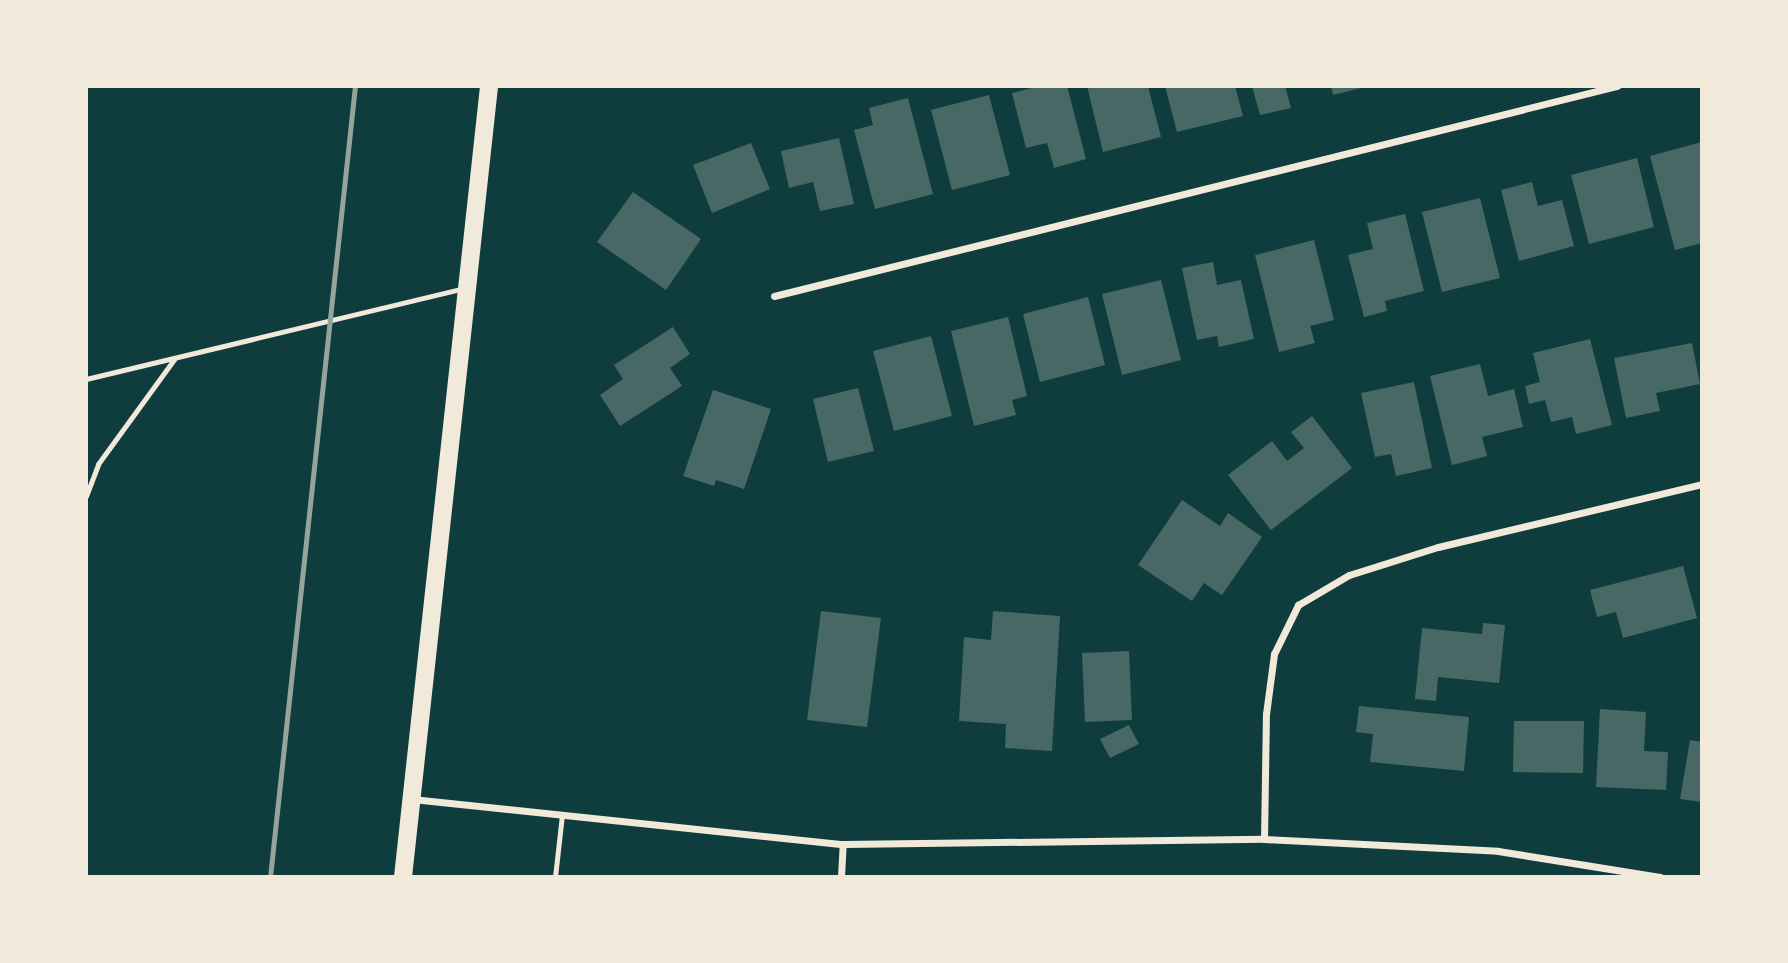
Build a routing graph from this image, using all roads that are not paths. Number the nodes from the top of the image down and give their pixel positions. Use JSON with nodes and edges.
{"nodes":[{"id":1,"x":489,"y":86,"type":"edge"},
{"id":2,"x":1617,"y":86,"type":"edge"},
{"id":3,"x":466,"y":287,"type":"junction"},
{"id":4,"x":774,"y":296,"type":"dead end"},
{"id":5,"x":176,"y":358,"type":"junction"},
{"id":6,"x":86,"y":379,"type":"edge"},
{"id":7,"x":1702,"y":484,"type":"edge"},
{"id":8,"x":87,"y":488,"type":"edge"},
{"id":9,"x":86,"y":496,"type":"edge"},
{"id":10,"x":411,"y":799,"type":"junction"},
{"id":11,"x":562,"y":815,"type":"junction"},
{"id":12,"x":1264,"y":839,"type":"junction"},
{"id":13,"x":844,"y":844,"type":"junction"},
{"id":14,"x":403,"y":877,"type":"edge"},
{"id":15,"x":555,"y":877,"type":"edge"},
{"id":16,"x":841,"y":877,"type":"edge"},
{"id":17,"x":1660,"y":877,"type":"edge"}],
"edges":[{"from":1,"to":3,"type":"main road"},
{"from":2,"to":4,"type":"street"},
{"from":3,"to":5,"type":"lane"},
{"from":3,"to":10,"type":"main road"},
{"from":5,"to":6,"type":"lane"},
{"from":5,"to":8,"type":"lane"},
{"from":7,"to":12,"type":"street"},
{"from":8,"to":9,"type":"lane"},
{"from":10,"to":11,"type":"street"},
{"from":10,"to":14,"type":"main road"},
{"from":11,"to":13,"type":"street"},
{"from":11,"to":15,"type":"lane"},
{"from":12,"to":13,"type":"street"},
{"from":12,"to":17,"type":"street"},
{"from":13,"to":16,"type":"street"}]}
